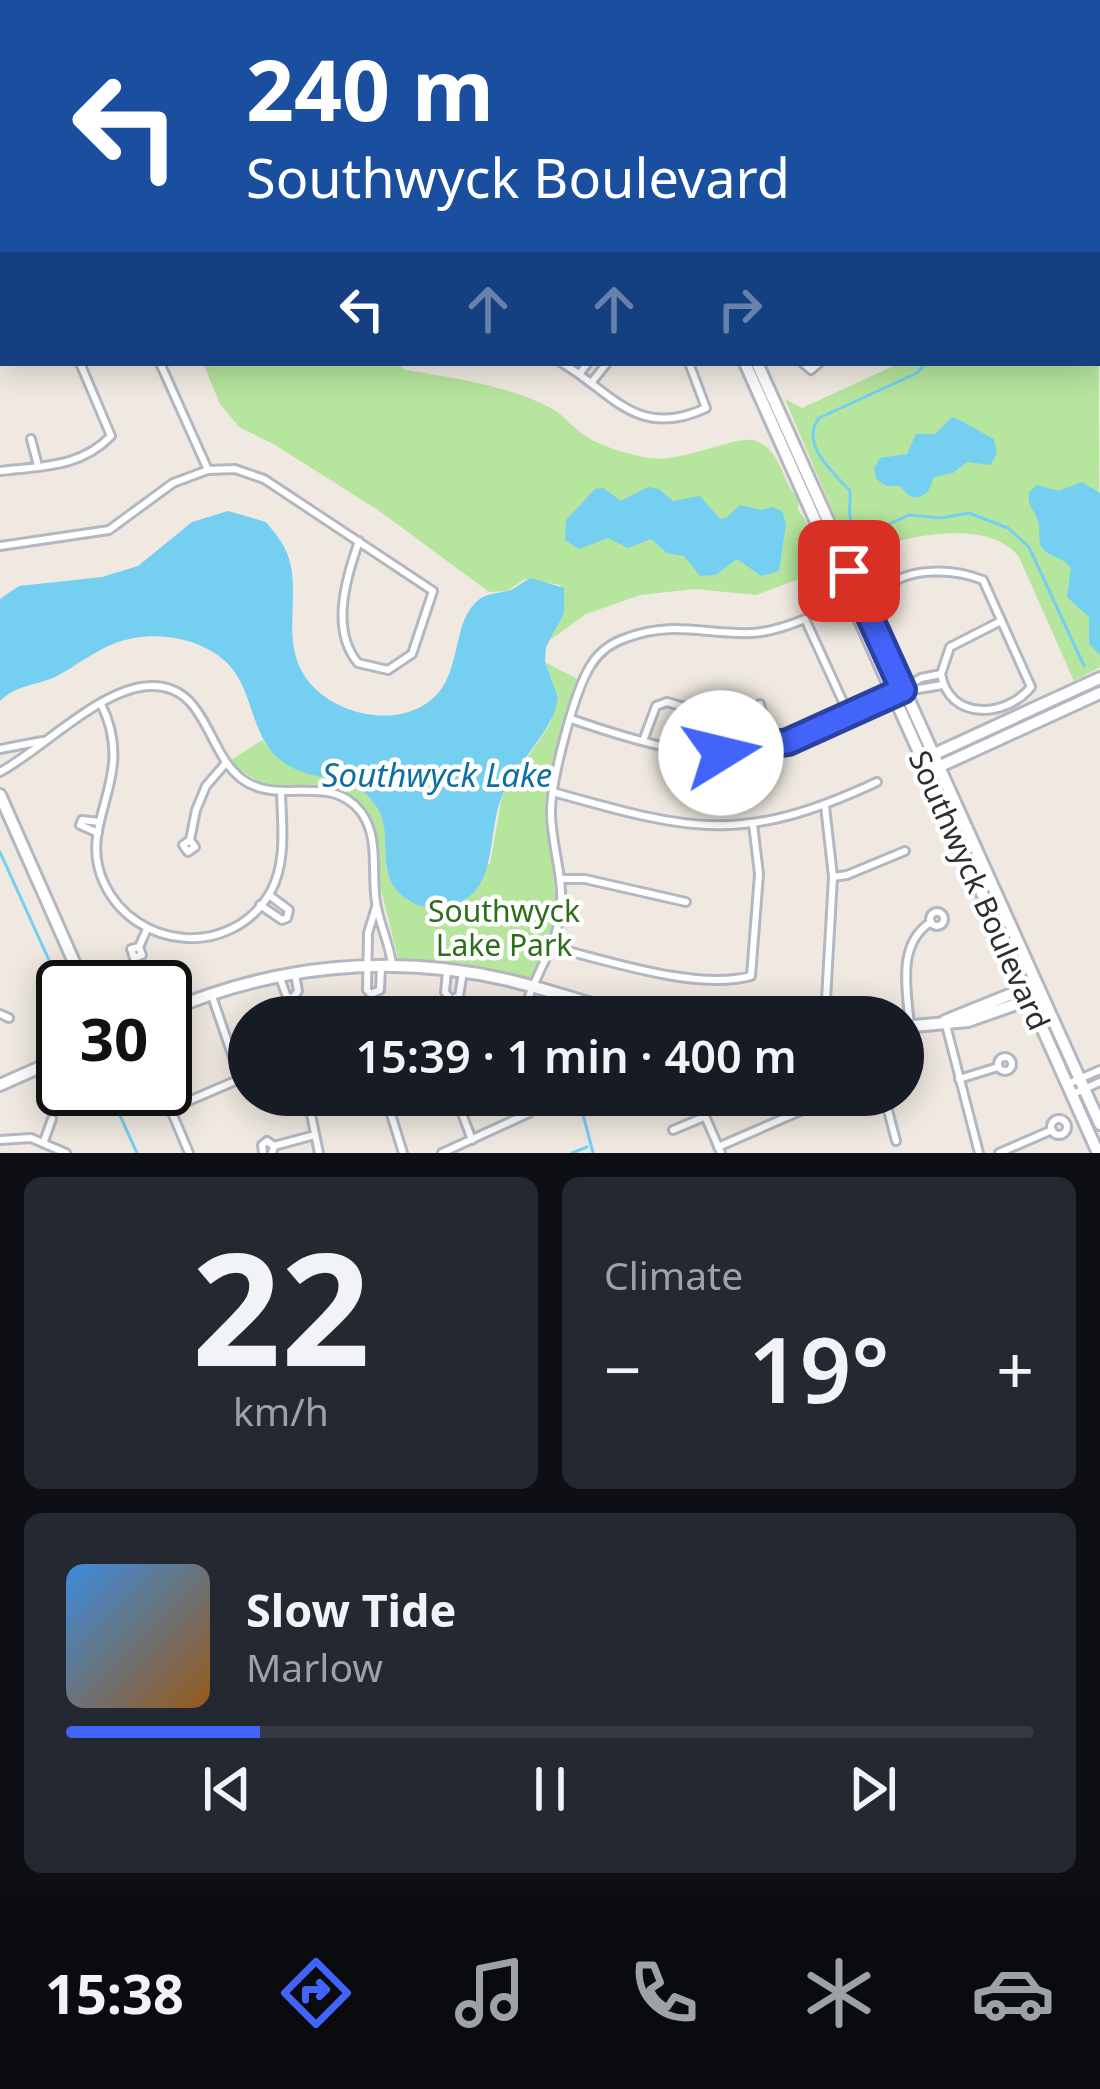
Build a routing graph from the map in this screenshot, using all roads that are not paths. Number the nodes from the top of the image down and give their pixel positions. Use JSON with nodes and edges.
{"nodes":[{"id":1,"x":81,"y":366,"type":"edge"},
{"id":2,"x":161,"y":366,"type":"edge"},
{"id":3,"x":567,"y":366,"type":"edge"},
{"id":4,"x":586,"y":366,"type":"edge"},
{"id":5,"x":605,"y":366,"type":"edge"},
{"id":6,"x":690,"y":366,"type":"edge"},
{"id":7,"x":746,"y":366,"type":"edge"},
{"id":8,"x":758,"y":366,"type":"edge"},
{"id":9,"x":580,"y":374,"type":"junction"},
{"id":10,"x":591,"y":383,"type":"junction"},
{"id":11,"x":31,"y":439,"type":"dead end"},
{"id":12,"x":38,"y":466,"type":"junction"},
{"id":13,"x":208,"y":470,"type":"junction"},
{"id":14,"x":0,"y":471,"type":"edge"},
{"id":15,"x":826,"y":533,"type":"junction"},
{"id":16,"x":359,"y":541,"type":"junction"},
{"id":17,"x":0,"y":546,"type":"edge"},
{"id":18,"x":886,"y":588,"type":"dead end"},
{"id":19,"x":1002,"y":620,"type":"junction"},
{"id":20,"x":941,"y":674,"type":"junction"},
{"id":21,"x":921,"y":678,"type":"junction"},
{"id":22,"x":1100,"y":678,"type":"edge"},
{"id":23,"x":943,"y":685,"type":"junction"},
{"id":24,"x":925,"y":689,"type":"junction"},
{"id":25,"x":897,"y":693,"type":"junction"},
{"id":26,"x":1100,"y":694,"type":"edge"},
{"id":27,"x":101,"y":704,"type":"junction"},
{"id":28,"x":760,"y":704,"type":"dead end"},
{"id":29,"x":684,"y":707,"type":"dead end"},
{"id":30,"x":1041,"y":713,"type":"junction"},
{"id":31,"x":849,"y":715,"type":"junction"},
{"id":32,"x":571,"y":719,"type":"junction"},
{"id":33,"x":46,"y":741,"type":"junction"},
{"id":34,"x":643,"y":741,"type":"junction"},
{"id":35,"x":771,"y":747,"type":"junction"},
{"id":36,"x":0,"y":749,"type":"edge"},
{"id":37,"x":225,"y":764,"type":"junction"},
{"id":38,"x":934,"y":764,"type":"junction"},
{"id":39,"x":0,"y":772,"type":"edge"},
{"id":40,"x":877,"y":782,"type":"dead end"},
{"id":41,"x":553,"y":792,"type":"junction"},
{"id":42,"x":280,"y":793,"type":"junction"},
{"id":43,"x":0,"y":795,"type":"edge"},
{"id":44,"x":826,"y":806,"type":"junction"},
{"id":45,"x":100,"y":822,"type":"junction"},
{"id":46,"x":753,"y":824,"type":"junction"},
{"id":47,"x":98,"y":832,"type":"junction"},
{"id":48,"x":973,"y":838,"type":"junction"},
{"id":49,"x":190,"y":840,"type":"dead end"},
{"id":50,"x":960,"y":844,"type":"junction"},
{"id":51,"x":905,"y":851,"type":"dead end"},
{"id":52,"x":833,"y":877,"type":"junction"},
{"id":53,"x":560,"y":879,"type":"junction"},
{"id":54,"x":269,"y":895,"type":"junction"},
{"id":55,"x":686,"y":902,"type":"dead end"},
{"id":56,"x":260,"y":905,"type":"junction"},
{"id":57,"x":376,"y":907,"type":"junction"},
{"id":58,"x":996,"y":907,"type":"junction"},
{"id":59,"x":931,"y":922,"type":"dead end"},
{"id":60,"x":147,"y":929,"type":"junction"},
{"id":61,"x":140,"y":947,"type":"dead end"},
{"id":62,"x":552,"y":947,"type":"junction"},
{"id":63,"x":73,"y":960,"type":"edge"},
{"id":64,"x":380,"y":967,"type":"junction"},
{"id":65,"x":448,"y":970,"type":"junction"},
{"id":66,"x":295,"y":972,"type":"junction"},
{"id":67,"x":463,"y":972,"type":"junction"},
{"id":68,"x":280,"y":974,"type":"junction"},
{"id":69,"x":533,"y":987,"type":"junction"},
{"id":70,"x":1034,"y":991,"type":"junction"},
{"id":71,"x":210,"y":993,"type":"junction"},
{"id":72,"x":530,"y":996,"type":"edge"},
{"id":73,"x":562,"y":996,"type":"edge"},
{"id":74,"x":826,"y":996,"type":"edge"},
{"id":75,"x":907,"y":996,"type":"edge"},
{"id":76,"x":192,"y":1001,"type":"edge"},
{"id":77,"x":0,"y":1014,"type":"edge"},
{"id":78,"x":9,"y":1018,"type":"dead end"},
{"id":79,"x":945,"y":1021,"type":"junction"},
{"id":80,"x":924,"y":1024,"type":"edge"},
{"id":81,"x":228,"y":1037,"type":"edge"},
{"id":82,"x":998,"y":1067,"type":"dead end"},
{"id":83,"x":36,"y":1069,"type":"edge"},
{"id":84,"x":1100,"y":1070,"type":"edge"},
{"id":85,"x":959,"y":1079,"type":"junction"},
{"id":86,"x":1100,"y":1082,"type":"edge"},
{"id":87,"x":0,"y":1084,"type":"edge"},
{"id":88,"x":228,"y":1084,"type":"edge"},
{"id":89,"x":1077,"y":1086,"type":"junction"},
{"id":90,"x":192,"y":1099,"type":"edge"},
{"id":91,"x":173,"y":1116,"type":"edge"},
{"id":92,"x":310,"y":1116,"type":"edge"},
{"id":93,"x":392,"y":1116,"type":"edge"},
{"id":94,"x":463,"y":1116,"type":"edge"},
{"id":95,"x":523,"y":1116,"type":"edge"},
{"id":96,"x":791,"y":1116,"type":"edge"},
{"id":97,"x":889,"y":1116,"type":"edge"},
{"id":98,"x":704,"y":1117,"type":"joint"},
{"id":99,"x":52,"y":1119,"type":"dead end"},
{"id":100,"x":1100,"y":1124,"type":"edge"},
{"id":101,"x":673,"y":1130,"type":"dead end"},
{"id":102,"x":1052,"y":1130,"type":"dead end"},
{"id":103,"x":313,"y":1136,"type":"junction"},
{"id":104,"x":472,"y":1140,"type":"junction"},
{"id":105,"x":0,"y":1141,"type":"edge"},
{"id":106,"x":44,"y":1141,"type":"junction"},
{"id":107,"x":896,"y":1141,"type":"dead end"},
{"id":108,"x":1098,"y":1147,"type":"edge"},
{"id":109,"x":719,"y":1150,"type":"edge"},
{"id":110,"x":270,"y":1151,"type":"edge"},
{"id":111,"x":66,"y":1153,"type":"edge"},
{"id":112,"x":189,"y":1153,"type":"edge"},
{"id":113,"x":319,"y":1153,"type":"edge"},
{"id":114,"x":403,"y":1153,"type":"edge"},
{"id":115,"x":442,"y":1153,"type":"edge"},
{"id":116,"x":979,"y":1153,"type":"edge"},
{"id":117,"x":999,"y":1153,"type":"edge"}],
"edges":[{"from":1,"to":12,"type":"street"},
{"from":2,"to":13,"type":"street"},
{"from":3,"to":9,"type":"street"},
{"from":4,"to":9,"type":"street"},
{"from":5,"to":10,"type":"street"},
{"from":6,"to":10,"type":"street"},
{"from":7,"to":15,"type":"street","name":"Southwyck Boulevard"},
{"from":8,"to":15,"type":"street","name":"Southwyck Boulevard"},
{"from":9,"to":10,"type":"street"},
{"from":11,"to":12,"type":"street"},
{"from":12,"to":14,"type":"street"},
{"from":13,"to":16,"type":"street"},
{"from":13,"to":17,"type":"street"},
{"from":15,"to":25,"type":"street","name":"Southwyck Boulevard"},
{"from":16,"to":16,"type":"street"},
{"from":18,"to":19,"type":"street"},
{"from":19,"to":20,"type":"street"},
{"from":19,"to":23,"type":"street"},
{"from":20,"to":21,"type":"street"},
{"from":20,"to":23,"type":"street"},
{"from":21,"to":24,"type":"street"},
{"from":21,"to":25,"type":"street"},
{"from":22,"to":30,"type":"street"},
{"from":23,"to":24,"type":"street"},
{"from":24,"to":25,"type":"street"},
{"from":25,"to":31,"type":"street"},
{"from":25,"to":38,"type":"street","name":"Southwyck Boulevard"},
{"from":25,"to":38,"type":"street","name":"Southwyck Boulevard"},
{"from":26,"to":30,"type":"street"},
{"from":27,"to":33,"type":"street"},
{"from":27,"to":37,"type":"street"},
{"from":27,"to":45,"type":"street"},
{"from":28,"to":35,"type":"street"},
{"from":29,"to":34,"type":"street"},
{"from":30,"to":38,"type":"street"},
{"from":31,"to":32,"type":"street"},
{"from":31,"to":35,"type":"street"},
{"from":32,"to":34,"type":"street"},
{"from":32,"to":41,"type":"street"},
{"from":33,"to":36,"type":"street"},
{"from":33,"to":39,"type":"street"},
{"from":34,"to":35,"type":"street"},
{"from":37,"to":42,"type":"street"},
{"from":37,"to":49,"type":"street"},
{"from":38,"to":48,"type":"street","name":"Southwyck Boulevard"},
{"from":38,"to":50,"type":"street","name":"Southwyck Boulevard"},
{"from":40,"to":44,"type":"street"},
{"from":41,"to":46,"type":"street"},
{"from":41,"to":53,"type":"street"},
{"from":42,"to":54,"type":"street"},
{"from":42,"to":57,"type":"street"},
{"from":43,"to":63,"type":"street"},
{"from":44,"to":46,"type":"street"},
{"from":44,"to":52,"type":"street"},
{"from":45,"to":47,"type":"street"},
{"from":45,"to":47,"type":"street"},
{"from":46,"to":62,"type":"street"},
{"from":47,"to":60,"type":"street"},
{"from":48,"to":50,"type":"street"},
{"from":48,"to":58,"type":"street","name":"Southwyck Boulevard"},
{"from":50,"to":58,"type":"street","name":"Southwyck Boulevard"},
{"from":51,"to":52,"type":"street"},
{"from":52,"to":74,"type":"street"},
{"from":53,"to":55,"type":"street"},
{"from":53,"to":62,"type":"street"},
{"from":54,"to":56,"type":"street"},
{"from":54,"to":56,"type":"street"},
{"from":56,"to":60,"type":"street"},
{"from":57,"to":64,"type":"street"},
{"from":57,"to":64,"type":"street"},
{"from":58,"to":70,"type":"street","name":"Southwyck Boulevard"},
{"from":59,"to":75,"type":"street"},
{"from":60,"to":61,"type":"street"},
{"from":62,"to":69,"type":"street"},
{"from":64,"to":65,"type":"street"},
{"from":64,"to":66,"type":"street"},
{"from":65,"to":67,"type":"street"},
{"from":65,"to":67,"type":"street"},
{"from":66,"to":68,"type":"street"},
{"from":66,"to":68,"type":"street"},
{"from":67,"to":69,"type":"street"},
{"from":68,"to":71,"type":"street"},
{"from":69,"to":72,"type":"street"},
{"from":69,"to":73,"type":"street"},
{"from":70,"to":79,"type":"street"},
{"from":70,"to":89,"type":"street","name":"Southwyck Boulevard"},
{"from":71,"to":76,"type":"street"},
{"from":71,"to":81,"type":"street"},
{"from":77,"to":78,"type":"street"},
{"from":79,"to":80,"type":"street"},
{"from":79,"to":85,"type":"street"},
{"from":82,"to":85,"type":"street"},
{"from":83,"to":87,"type":"street"},
{"from":84,"to":89,"type":"street"},
{"from":85,"to":116,"type":"street"},
{"from":86,"to":89,"type":"street"},
{"from":88,"to":90,"type":"street"},
{"from":89,"to":100,"type":"street","name":"Southwyck Boulevard"},
{"from":89,"to":108,"type":"street","name":"Southwyck Boulevard"},
{"from":91,"to":112,"type":"street"},
{"from":92,"to":103,"type":"street"},
{"from":93,"to":114,"type":"street"},
{"from":94,"to":104,"type":"street"},
{"from":95,"to":104,"type":"street"},
{"from":96,"to":109,"type":"street"},
{"from":97,"to":107,"type":"street"},
{"from":98,"to":101,"type":"street"},
{"from":98,"to":109,"type":"street"},
{"from":99,"to":106,"type":"street"},
{"from":102,"to":117,"type":"street"},
{"from":103,"to":110,"type":"street"},
{"from":103,"to":113,"type":"street"},
{"from":104,"to":115,"type":"street"},
{"from":105,"to":106,"type":"street"},
{"from":106,"to":111,"type":"street"}]}
